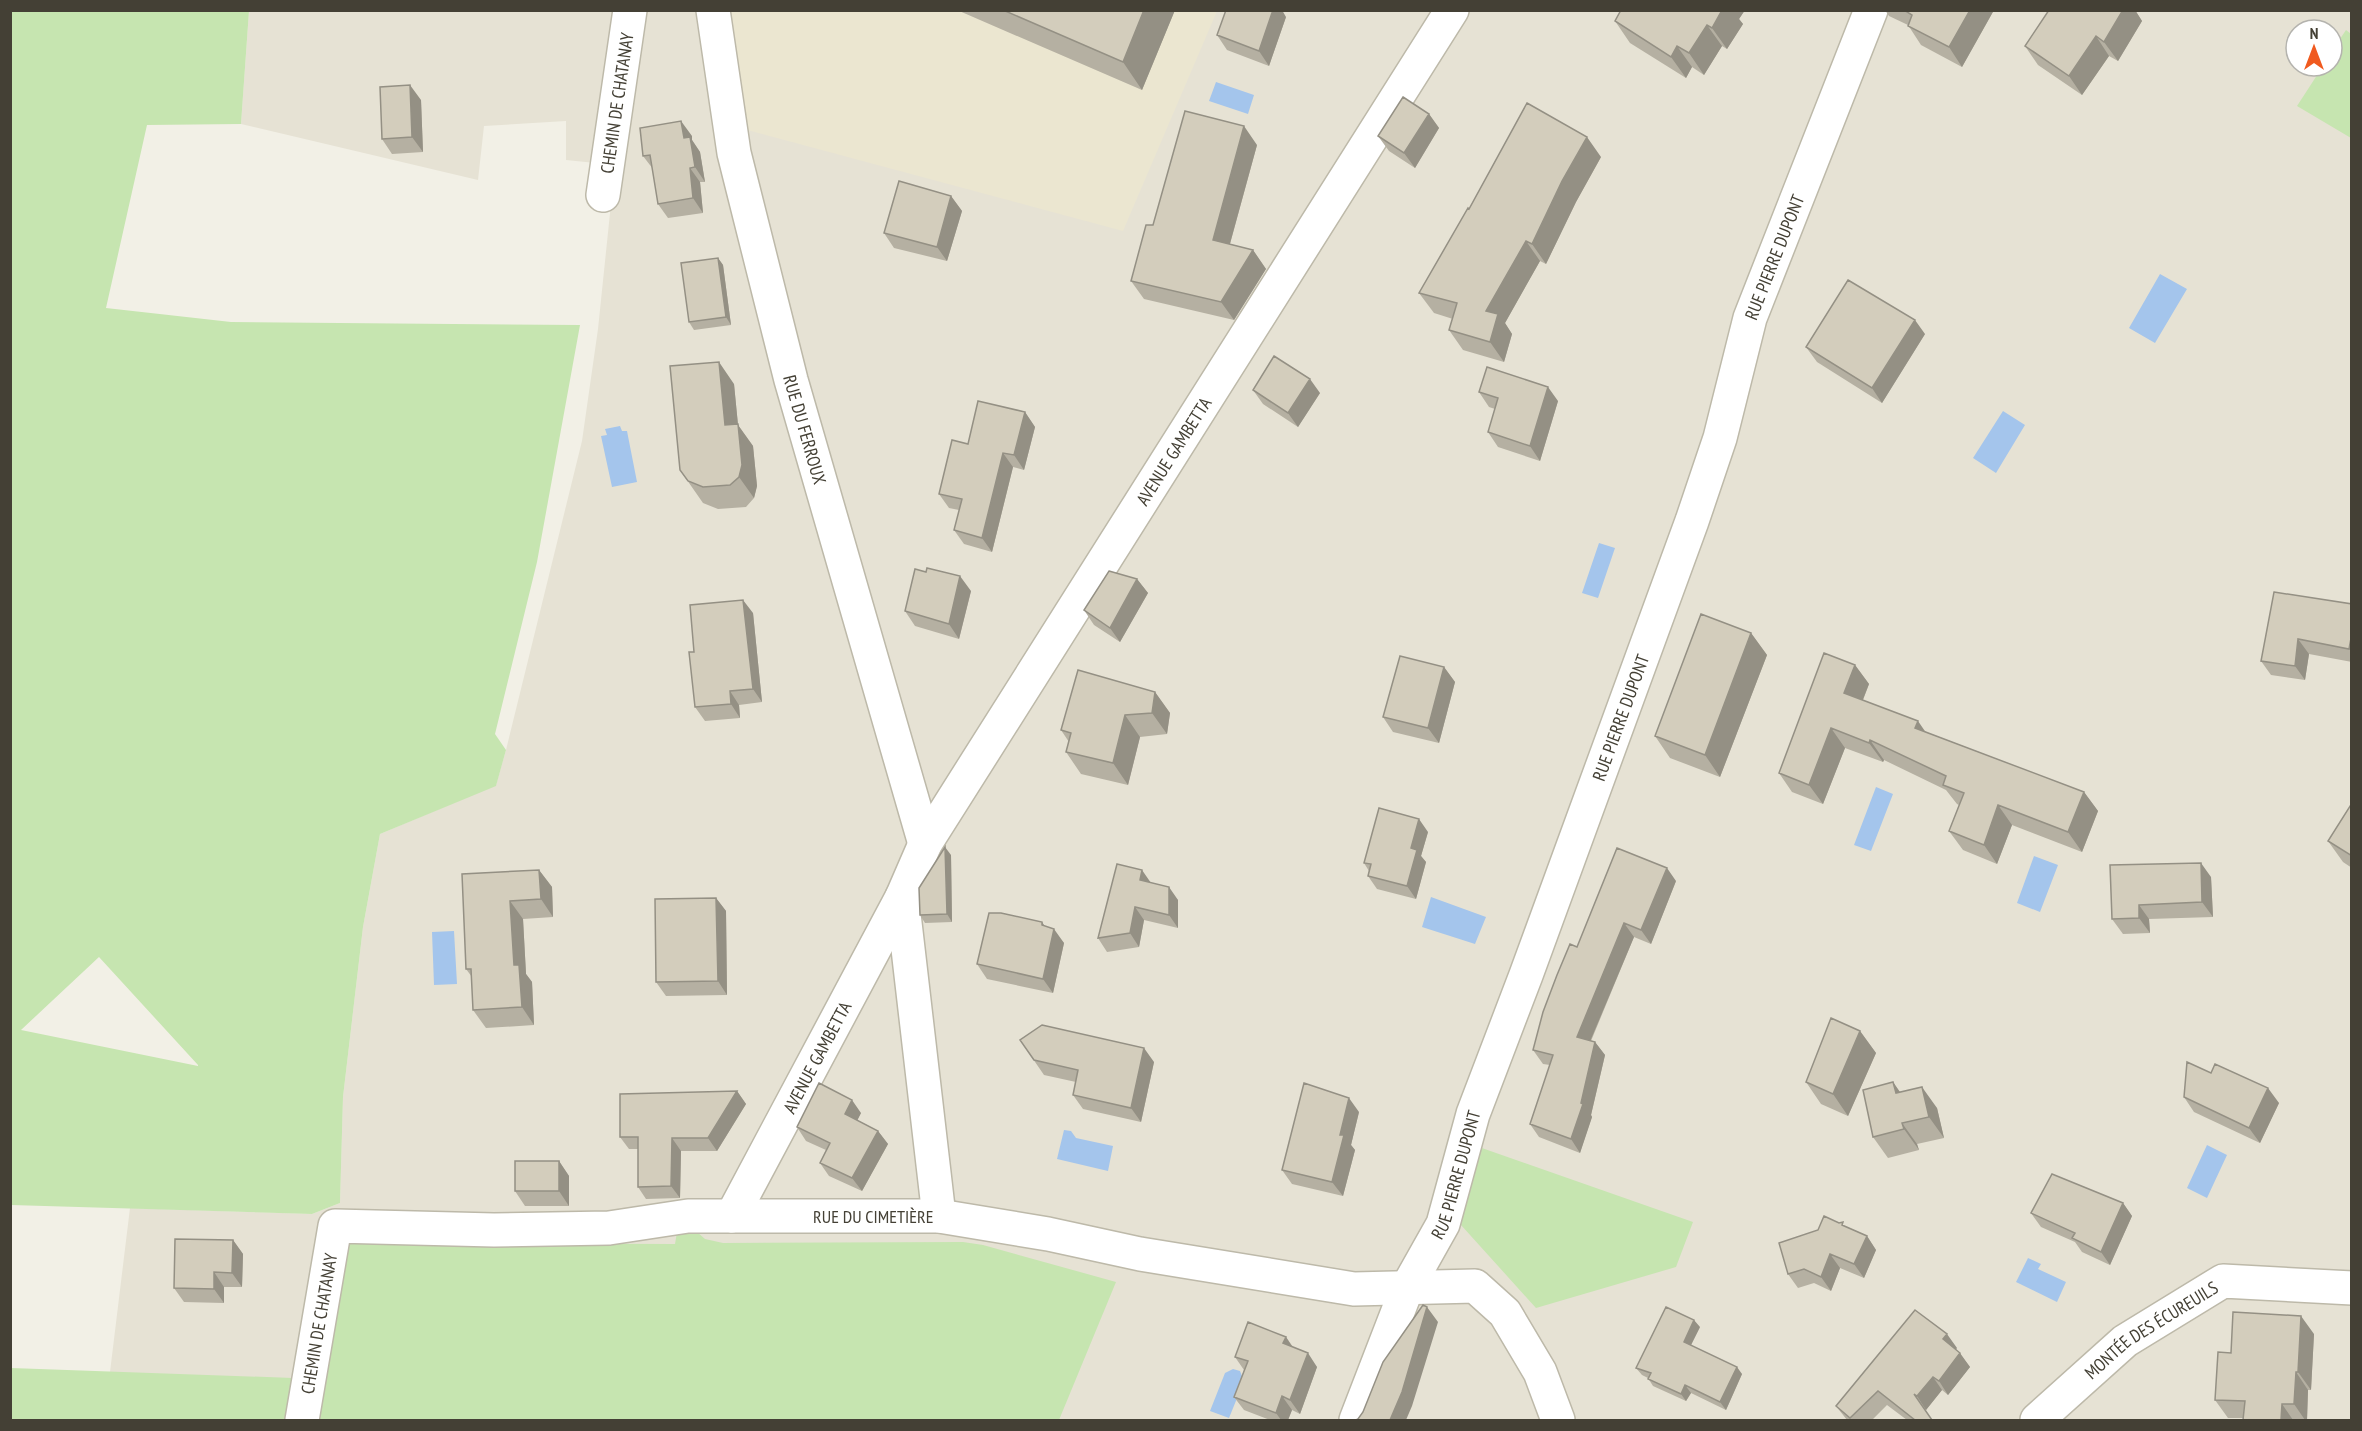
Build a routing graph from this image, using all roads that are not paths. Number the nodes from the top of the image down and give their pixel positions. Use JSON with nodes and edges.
{"nodes":[{"id":1,"x":630,"y":10,"type":"edge"},
{"id":2,"x":713,"y":10,"type":"edge"},
{"id":3,"x":1452,"y":10,"type":"edge"},
{"id":4,"x":1870,"y":10,"type":"edge"},
{"id":5,"x":603,"y":195,"type":"dead end"},
{"id":6,"x":925,"y":844,"type":"junction"},
{"id":7,"x":902,"y":897,"type":"junction"},
{"id":8,"x":732,"y":1216,"type":"junction"},
{"id":9,"x":939,"y":1216,"type":"junction"},
{"id":10,"x":335,"y":1226,"type":"joint"},
{"id":11,"x":1407,"y":1288,"type":"junction"},
{"id":12,"x":2352,"y":1288,"type":"edge"},
{"id":13,"x":302,"y":1420,"type":"edge"},
{"id":14,"x":1356,"y":1420,"type":"edge"},
{"id":15,"x":1558,"y":1420,"type":"edge"},
{"id":16,"x":2037,"y":1420,"type":"edge"}],
"edges":[{"from":1,"to":5,"type":"street","name":"CHEMIN DE CHATANAY"},
{"from":2,"to":6,"type":"street","name":"RUE DU FERROUX"},
{"from":3,"to":6,"type":"street","name":"AVENUE GAMBETTA"},
{"from":4,"to":11,"type":"street","name":"RUE PIERRE DUPONT"},
{"from":6,"to":7,"type":"street","name":"AVENUE GAMBETTA"},
{"from":7,"to":8,"type":"street","name":"AVENUE GAMBETTA"},
{"from":7,"to":9,"type":"street"},
{"from":8,"to":9,"type":"street","name":"RUE DU CIMETIÈRE"},
{"from":8,"to":10,"type":"street","name":"RUE DU CIMETIÈRE"},
{"from":9,"to":11,"type":"street","name":"RUE DU CIMETIÈRE"},
{"from":10,"to":13,"type":"street","name":"CHEMIN DE CHATANAY"},
{"from":11,"to":14,"type":"street","name":"RUE PIERRE DUPONT"},
{"from":11,"to":15,"type":"street"},
{"from":12,"to":16,"type":"street","name":"MONTÉE DES ÉCUREUILS"}]}
